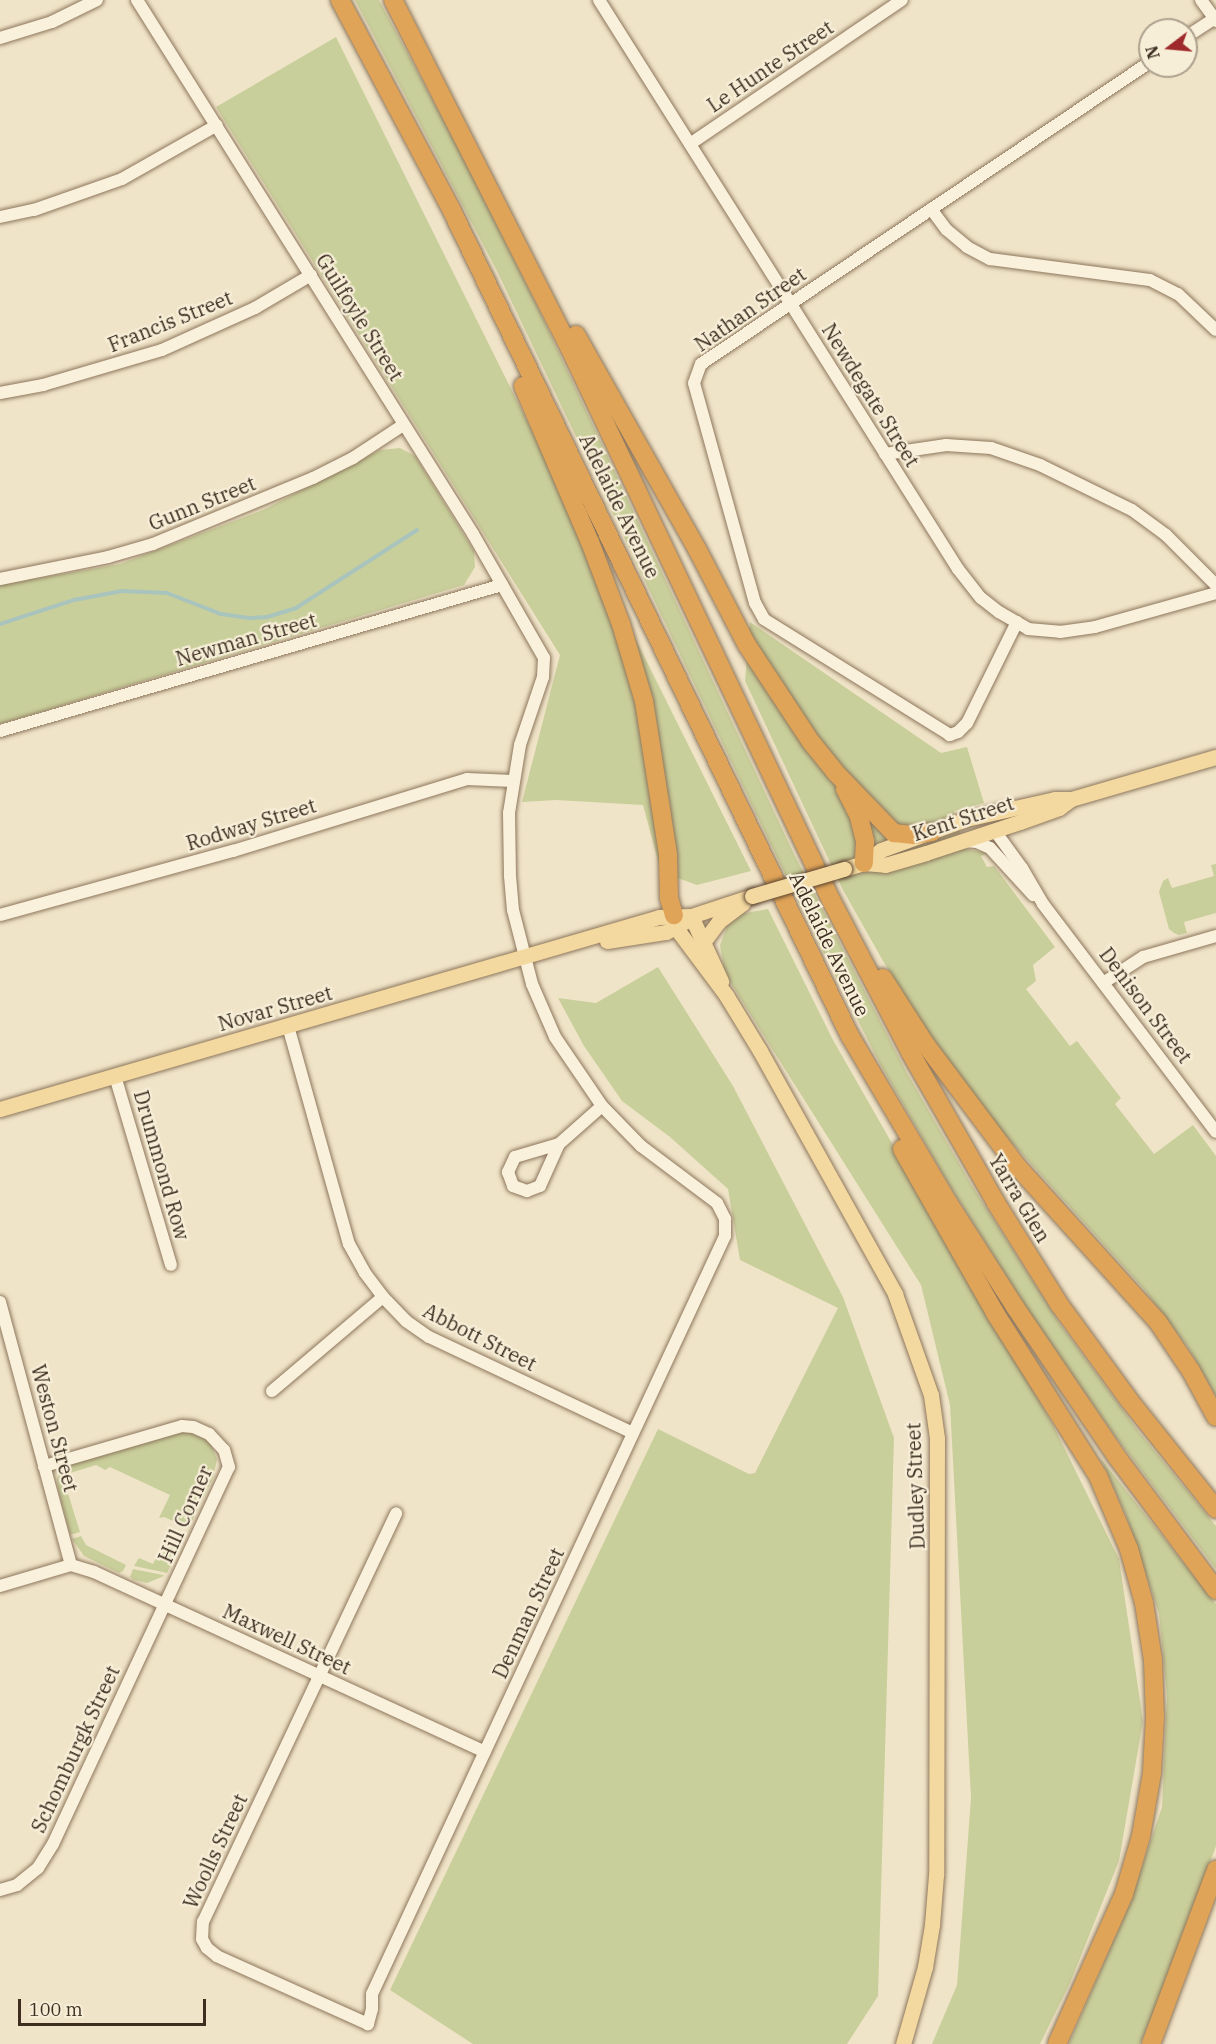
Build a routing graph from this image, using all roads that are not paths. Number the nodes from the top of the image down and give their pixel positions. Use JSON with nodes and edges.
{"nodes":[{"id":1,"x":97,"y":0,"type":"edge"},
{"id":2,"x":137,"y":0,"type":"edge"},
{"id":3,"x":340,"y":0,"type":"edge"},
{"id":4,"x":393,"y":0,"type":"edge"},
{"id":5,"x":599,"y":0,"type":"edge"},
{"id":6,"x":902,"y":0,"type":"edge"},
{"id":7,"x":1201,"y":0,"type":"edge"},
{"id":8,"x":1215,"y":20,"type":"edge"},
{"id":9,"x":1198,"y":30,"type":"edge"},
{"id":10,"x":0,"y":38,"type":"edge"},
{"id":11,"x":1138,"y":70,"type":"edge"},
{"id":12,"x":217,"y":125,"type":"junction"},
{"id":13,"x":690,"y":144,"type":"junction"},
{"id":14,"x":931,"y":209,"type":"junction"},
{"id":15,"x":0,"y":217,"type":"edge"},
{"id":16,"x":514,"y":234,"type":"junction"},
{"id":17,"x":311,"y":275,"type":"junction"},
{"id":18,"x":490,"y":288,"type":"junction"},
{"id":19,"x":791,"y":304,"type":"junction"},
{"id":20,"x":1216,"y":330,"type":"edge"},
{"id":21,"x":0,"y":393,"type":"edge"},
{"id":22,"x":403,"y":425,"type":"junction"},
{"id":23,"x":885,"y":454,"type":"junction"},
{"id":24,"x":0,"y":579,"type":"edge"},
{"id":25,"x":502,"y":585,"type":"junction"},
{"id":26,"x":1216,"y":585,"type":"edge"},
{"id":27,"x":1216,"y":593,"type":"edge"},
{"id":28,"x":1017,"y":622,"type":"junction"},
{"id":29,"x":0,"y":731,"type":"edge"},
{"id":30,"x":1216,"y":757,"type":"edge"},
{"id":31,"x":835,"y":772,"type":"junction"},
{"id":32,"x":513,"y":781,"type":"junction"},
{"id":33,"x":1071,"y":799,"type":"junction"},
{"id":34,"x":953,"y":824,"type":"junction"},
{"id":35,"x":995,"y":831,"type":"junction"},
{"id":36,"x":932,"y":832,"type":"junction"},
{"id":37,"x":964,"y":841,"type":"junction"},
{"id":38,"x":864,"y":863,"type":"junction"},
{"id":39,"x":824,"y":885,"type":"junction"},
{"id":40,"x":752,"y":896,"type":"junction"},
{"id":41,"x":1043,"y":904,"type":"junction"},
{"id":42,"x":0,"y":915,"type":"edge"},
{"id":43,"x":680,"y":920,"type":"junction"},
{"id":44,"x":1216,"y":936,"type":"edge"},
{"id":45,"x":704,"y":941,"type":"junction"},
{"id":46,"x":524,"y":957,"type":"junction"},
{"id":47,"x":1102,"y":983,"type":"junction"},
{"id":48,"x":726,"y":995,"type":"junction"},
{"id":49,"x":288,"y":1026,"type":"junction"},
{"id":50,"x":850,"y":1036,"type":"junction"},
{"id":51,"x":115,"y":1076,"type":"junction"},
{"id":52,"x":602,"y":1106,"type":"junction"},
{"id":53,"x":0,"y":1109,"type":"edge"},
{"id":54,"x":1216,"y":1131,"type":"edge"},
{"id":55,"x":559,"y":1144,"type":"junction"},
{"id":56,"x":171,"y":1265,"type":"dead end"},
{"id":57,"x":383,"y":1297,"type":"junction"},
{"id":58,"x":0,"y":1302,"type":"edge"},
{"id":59,"x":6,"y":1346,"type":"edge"},
{"id":60,"x":273,"y":1391,"type":"dead end"},
{"id":61,"x":1216,"y":1417,"type":"edge"},
{"id":62,"x":633,"y":1433,"type":"junction"},
{"id":63,"x":44,"y":1466,"type":"junction"},
{"id":64,"x":1216,"y":1509,"type":"edge"},
{"id":65,"x":396,"y":1513,"type":"dead end"},
{"id":66,"x":71,"y":1565,"type":"junction"},
{"id":67,"x":0,"y":1586,"type":"edge"},
{"id":68,"x":1216,"y":1590,"type":"edge"},
{"id":69,"x":164,"y":1605,"type":"junction"},
{"id":70,"x":318,"y":1675,"type":"junction"},
{"id":71,"x":484,"y":1752,"type":"junction"},
{"id":72,"x":1216,"y":1870,"type":"edge"},
{"id":73,"x":0,"y":1890,"type":"edge"},
{"id":74,"x":907,"y":2023,"type":"junction"},
{"id":75,"x":368,"y":2024,"type":"joint"},
{"id":76,"x":893,"y":2044,"type":"edge"},
{"id":77,"x":903,"y":2044,"type":"edge"},
{"id":78,"x":1057,"y":2044,"type":"edge"},
{"id":79,"x":1151,"y":2044,"type":"edge"}],
"edges":[{"from":1,"to":10,"type":"street"},
{"from":2,"to":12,"type":"street","name":"Guilfoyle Street"},
{"from":3,"to":18,"type":"highway","name":"Adelaide Avenue"},
{"from":4,"to":16,"type":"highway","name":"Adelaide Avenue"},
{"from":5,"to":13,"type":"street","name":"Newdegate Street"},
{"from":6,"to":13,"type":"street","name":"Le Hunte Street"},
{"from":7,"to":8,"type":"street"},
{"from":8,"to":9,"type":"street"},
{"from":11,"to":14,"type":"street","name":"Nathan Street"},
{"from":12,"to":15,"type":"street"},
{"from":12,"to":17,"type":"street","name":"Guilfoyle Street"},
{"from":13,"to":19,"type":"street","name":"Newdegate Street"},
{"from":14,"to":19,"type":"street","name":"Nathan Street"},
{"from":14,"to":20,"type":"street"},
{"from":16,"to":31,"type":"highway"},
{"from":16,"to":39,"type":"highway","name":"Adelaide Avenue"},
{"from":17,"to":21,"type":"street","name":"Francis Street"},
{"from":17,"to":22,"type":"street","name":"Guilfoyle Street"},
{"from":18,"to":43,"type":"highway"},
{"from":18,"to":50,"type":"highway","name":"Adelaide Avenue"},
{"from":19,"to":23,"type":"street","name":"Newdegate Street"},
{"from":19,"to":28,"type":"street","name":"Nathan Street"},
{"from":22,"to":24,"type":"street","name":"Gunn Street"},
{"from":22,"to":25,"type":"street","name":"Guilfoyle Street"},
{"from":23,"to":26,"type":"street"},
{"from":23,"to":28,"type":"street","name":"Newdegate Street"},
{"from":25,"to":29,"type":"street","name":"Newman Street"},
{"from":25,"to":32,"type":"street","name":"Guilfoyle Street"},
{"from":27,"to":28,"type":"street","name":"Newdegate Street"},
{"from":30,"to":33,"type":"main road","name":"Kent Street"},
{"from":31,"to":36,"type":"highway"},
{"from":31,"to":38,"type":"highway"},
{"from":32,"to":42,"type":"street","name":"Rodway Street"},
{"from":32,"to":46,"type":"street"},
{"from":33,"to":34,"type":"main road","name":"Kent Street"},
{"from":33,"to":35,"type":"main road","name":"Kent Street"},
{"from":34,"to":35,"type":"main road"},
{"from":34,"to":36,"type":"main road","name":"Kent Street"},
{"from":35,"to":37,"type":"main road","name":"Kent Street"},
{"from":35,"to":41,"type":"street","name":"Denison Street"},
{"from":36,"to":38,"type":"main road","name":"Kent Street"},
{"from":37,"to":38,"type":"main road","name":"Kent Street"},
{"from":37,"to":41,"type":"street","name":"Denison Street"},
{"from":38,"to":40,"type":"main road","name":"Kent Street","bridge":true},
{"from":39,"to":61,"type":"highway"},
{"from":39,"to":64,"type":"highway","name":"Yarra Glen"},
{"from":40,"to":43,"type":"main road","name":"Kent Street"},
{"from":40,"to":45,"type":"main road"},
{"from":41,"to":47,"type":"street","name":"Denison Street"},
{"from":43,"to":45,"type":"main road","name":"Dudley Street"},
{"from":43,"to":46,"type":"main road","name":"Novar Street"},
{"from":43,"to":48,"type":"main road","name":"Dudley Street"},
{"from":44,"to":47,"type":"street"},
{"from":45,"to":48,"type":"main road","name":"Dudley Street"},
{"from":46,"to":49,"type":"main road","name":"Novar Street"},
{"from":46,"to":52,"type":"street"},
{"from":47,"to":54,"type":"street","name":"Denison Street"},
{"from":48,"to":74,"type":"main road","name":"Dudley Street"},
{"from":49,"to":51,"type":"main road","name":"Novar Street"},
{"from":49,"to":57,"type":"street","name":"Abbott Street"},
{"from":50,"to":68,"type":"highway"},
{"from":50,"to":78,"type":"highway"},
{"from":51,"to":53,"type":"main road","name":"Novar Street"},
{"from":51,"to":56,"type":"street","name":"Drummond Row"},
{"from":52,"to":55,"type":"street"},
{"from":52,"to":62,"type":"street","name":"Denman Street"},
{"from":55,"to":55,"type":"street"},
{"from":57,"to":60,"type":"street"},
{"from":57,"to":62,"type":"street","name":"Abbott Street"},
{"from":58,"to":59,"type":"street","name":"Weston Street"},
{"from":59,"to":63,"type":"street","name":"Weston Street"},
{"from":62,"to":71,"type":"street","name":"Denman Street"},
{"from":63,"to":66,"type":"street","name":"Weston Street"},
{"from":63,"to":69,"type":"street","name":"Hill Corner"},
{"from":65,"to":70,"type":"street","name":"Woolls Street"},
{"from":66,"to":67,"type":"street"},
{"from":66,"to":69,"type":"street","name":"Maxwell Street"},
{"from":69,"to":70,"type":"street","name":"Maxwell Street"},
{"from":69,"to":73,"type":"street","name":"Schomburgk Street"},
{"from":70,"to":71,"type":"street","name":"Maxwell Street"},
{"from":70,"to":75,"type":"street","name":"Woolls Street"},
{"from":71,"to":75,"type":"street","name":"Denman Street"},
{"from":72,"to":79,"type":"highway"},
{"from":74,"to":76,"type":"main road","name":"Dudley Street"},
{"from":74,"to":77,"type":"main road","name":"Dudley Street"}]}
